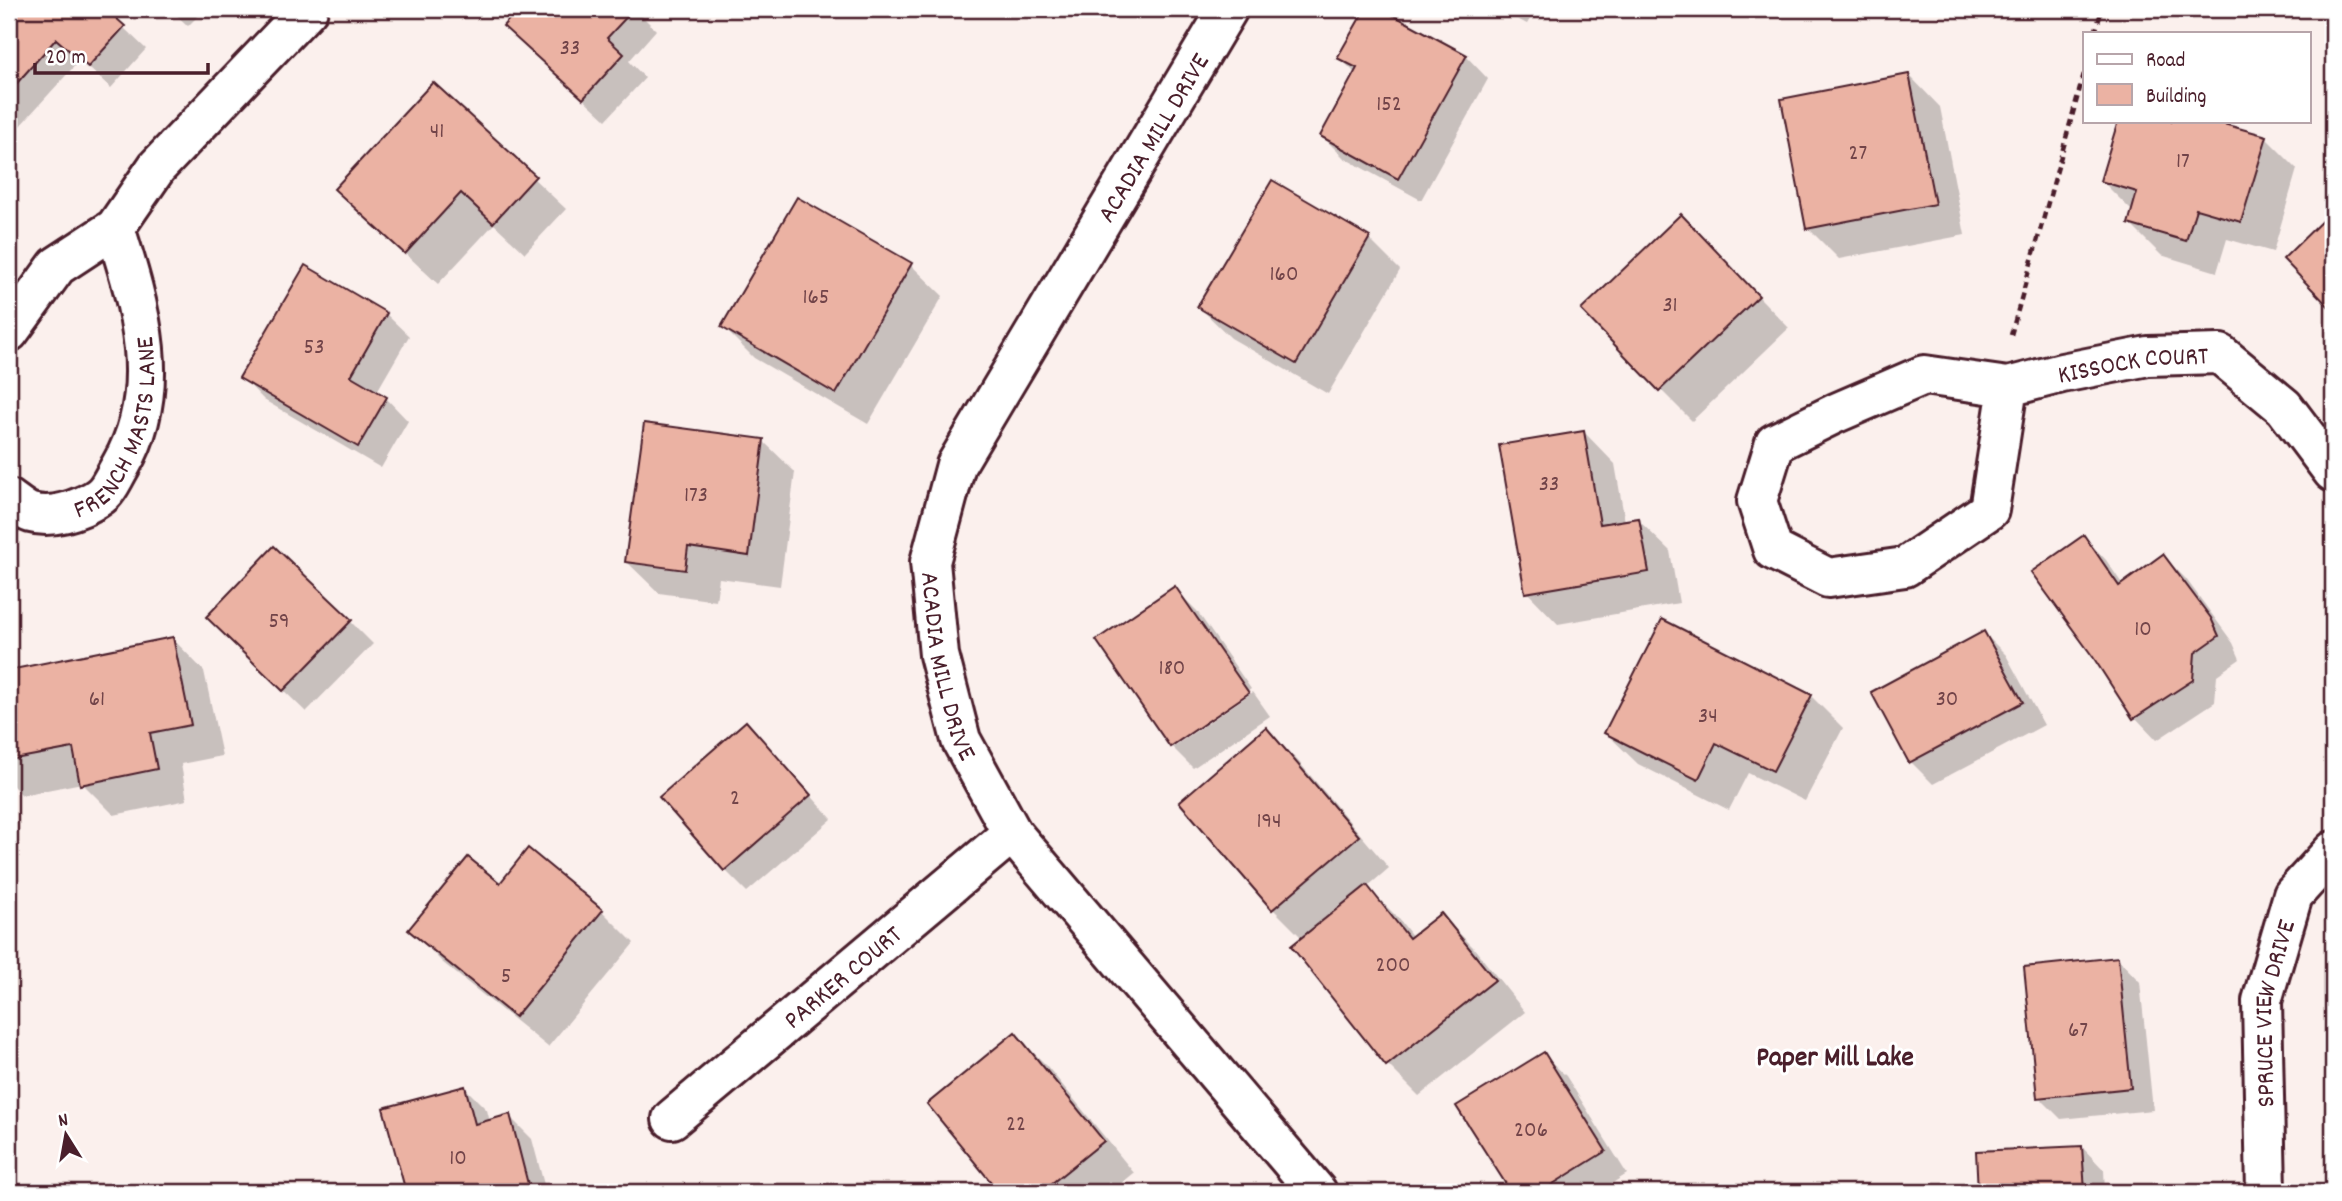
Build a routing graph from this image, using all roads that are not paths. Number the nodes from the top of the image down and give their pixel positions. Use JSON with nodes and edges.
{"nodes":[{"id":1,"x":308,"y":9,"type":"edge"},
{"id":2,"x":1228,"y":9,"type":"edge"},
{"id":3,"x":115,"y":229,"type":"junction"},
{"id":4,"x":9,"y":332,"type":"edge"},
{"id":5,"x":2007,"y":387,"type":"junction"},
{"id":6,"x":2333,"y":472,"type":"edge"},
{"id":7,"x":9,"y":499,"type":"edge"},
{"id":8,"x":1012,"y":833,"type":"junction"},
{"id":9,"x":2333,"y":851,"type":"edge"},
{"id":10,"x":672,"y":1119,"type":"dead end"},
{"id":11,"x":1317,"y":1192,"type":"edge"},
{"id":12,"x":2266,"y":1192,"type":"edge"}],
"edges":[{"from":1,"to":3,"type":"street"},
{"from":2,"to":8,"type":"street","name":"ACADIA MILL DRIVE"},
{"from":3,"to":4,"type":"street"},
{"from":3,"to":7,"type":"street","name":"FRENCH MASTS LANE"},
{"from":5,"to":5,"type":"street","name":"KISSOCK COURT"},
{"from":5,"to":6,"type":"street","name":"KISSOCK COURT"},
{"from":8,"to":10,"type":"street","name":"PARKER COURT"},
{"from":8,"to":11,"type":"street","name":"ACADIA MILL DRIVE"},
{"from":9,"to":12,"type":"street","name":"SPRUCE VIEW DRIVE"}]}
